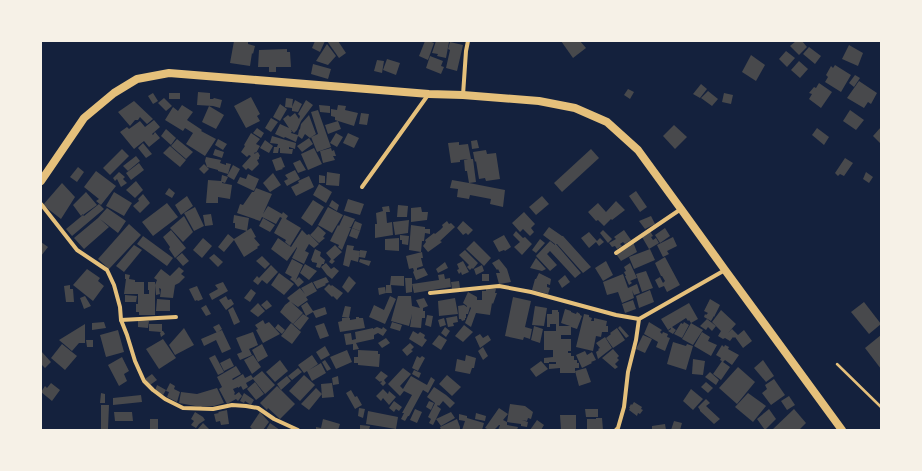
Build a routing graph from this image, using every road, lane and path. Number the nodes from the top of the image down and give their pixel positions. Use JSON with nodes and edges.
{"nodes":[{"id":1,"x":468,"y":41,"type":"edge"},
{"id":2,"x":429,"y":94,"type":"junction"},
{"id":3,"x":463,"y":95,"type":"junction"},
{"id":4,"x":41,"y":181,"type":"edge"},
{"id":5,"x":362,"y":187,"type":"dead end"},
{"id":6,"x":41,"y":204,"type":"edge"},
{"id":7,"x":681,"y":208,"type":"junction"},
{"id":8,"x":616,"y":253,"type":"dead end"},
{"id":9,"x":725,"y":270,"type":"junction"},
{"id":10,"x":430,"y":293,"type":"dead end"},
{"id":11,"x":176,"y":317,"type":"dead end"},
{"id":12,"x":639,"y":319,"type":"junction"},
{"id":13,"x":121,"y":320,"type":"junction"},
{"id":14,"x":837,"y":364,"type":"dead end"},
{"id":15,"x":881,"y":407,"type":"edge"},
{"id":16,"x":298,"y":430,"type":"edge"},
{"id":17,"x":616,"y":430,"type":"edge"},
{"id":18,"x":842,"y":430,"type":"edge"}],
"edges":[{"from":1,"to":3,"type":"street"},
{"from":2,"to":3,"type":"main road"},
{"from":2,"to":4,"type":"main road"},
{"from":2,"to":5,"type":"street"},
{"from":3,"to":7,"type":"main road"},
{"from":6,"to":13,"type":"street"},
{"from":7,"to":8,"type":"street"},
{"from":7,"to":9,"type":"main road"},
{"from":9,"to":12,"type":"street"},
{"from":9,"to":18,"type":"main road"},
{"from":10,"to":12,"type":"street"},
{"from":11,"to":13,"type":"street"},
{"from":12,"to":17,"type":"street"},
{"from":13,"to":16,"type":"street"},
{"from":14,"to":15,"type":"lane"}]}
